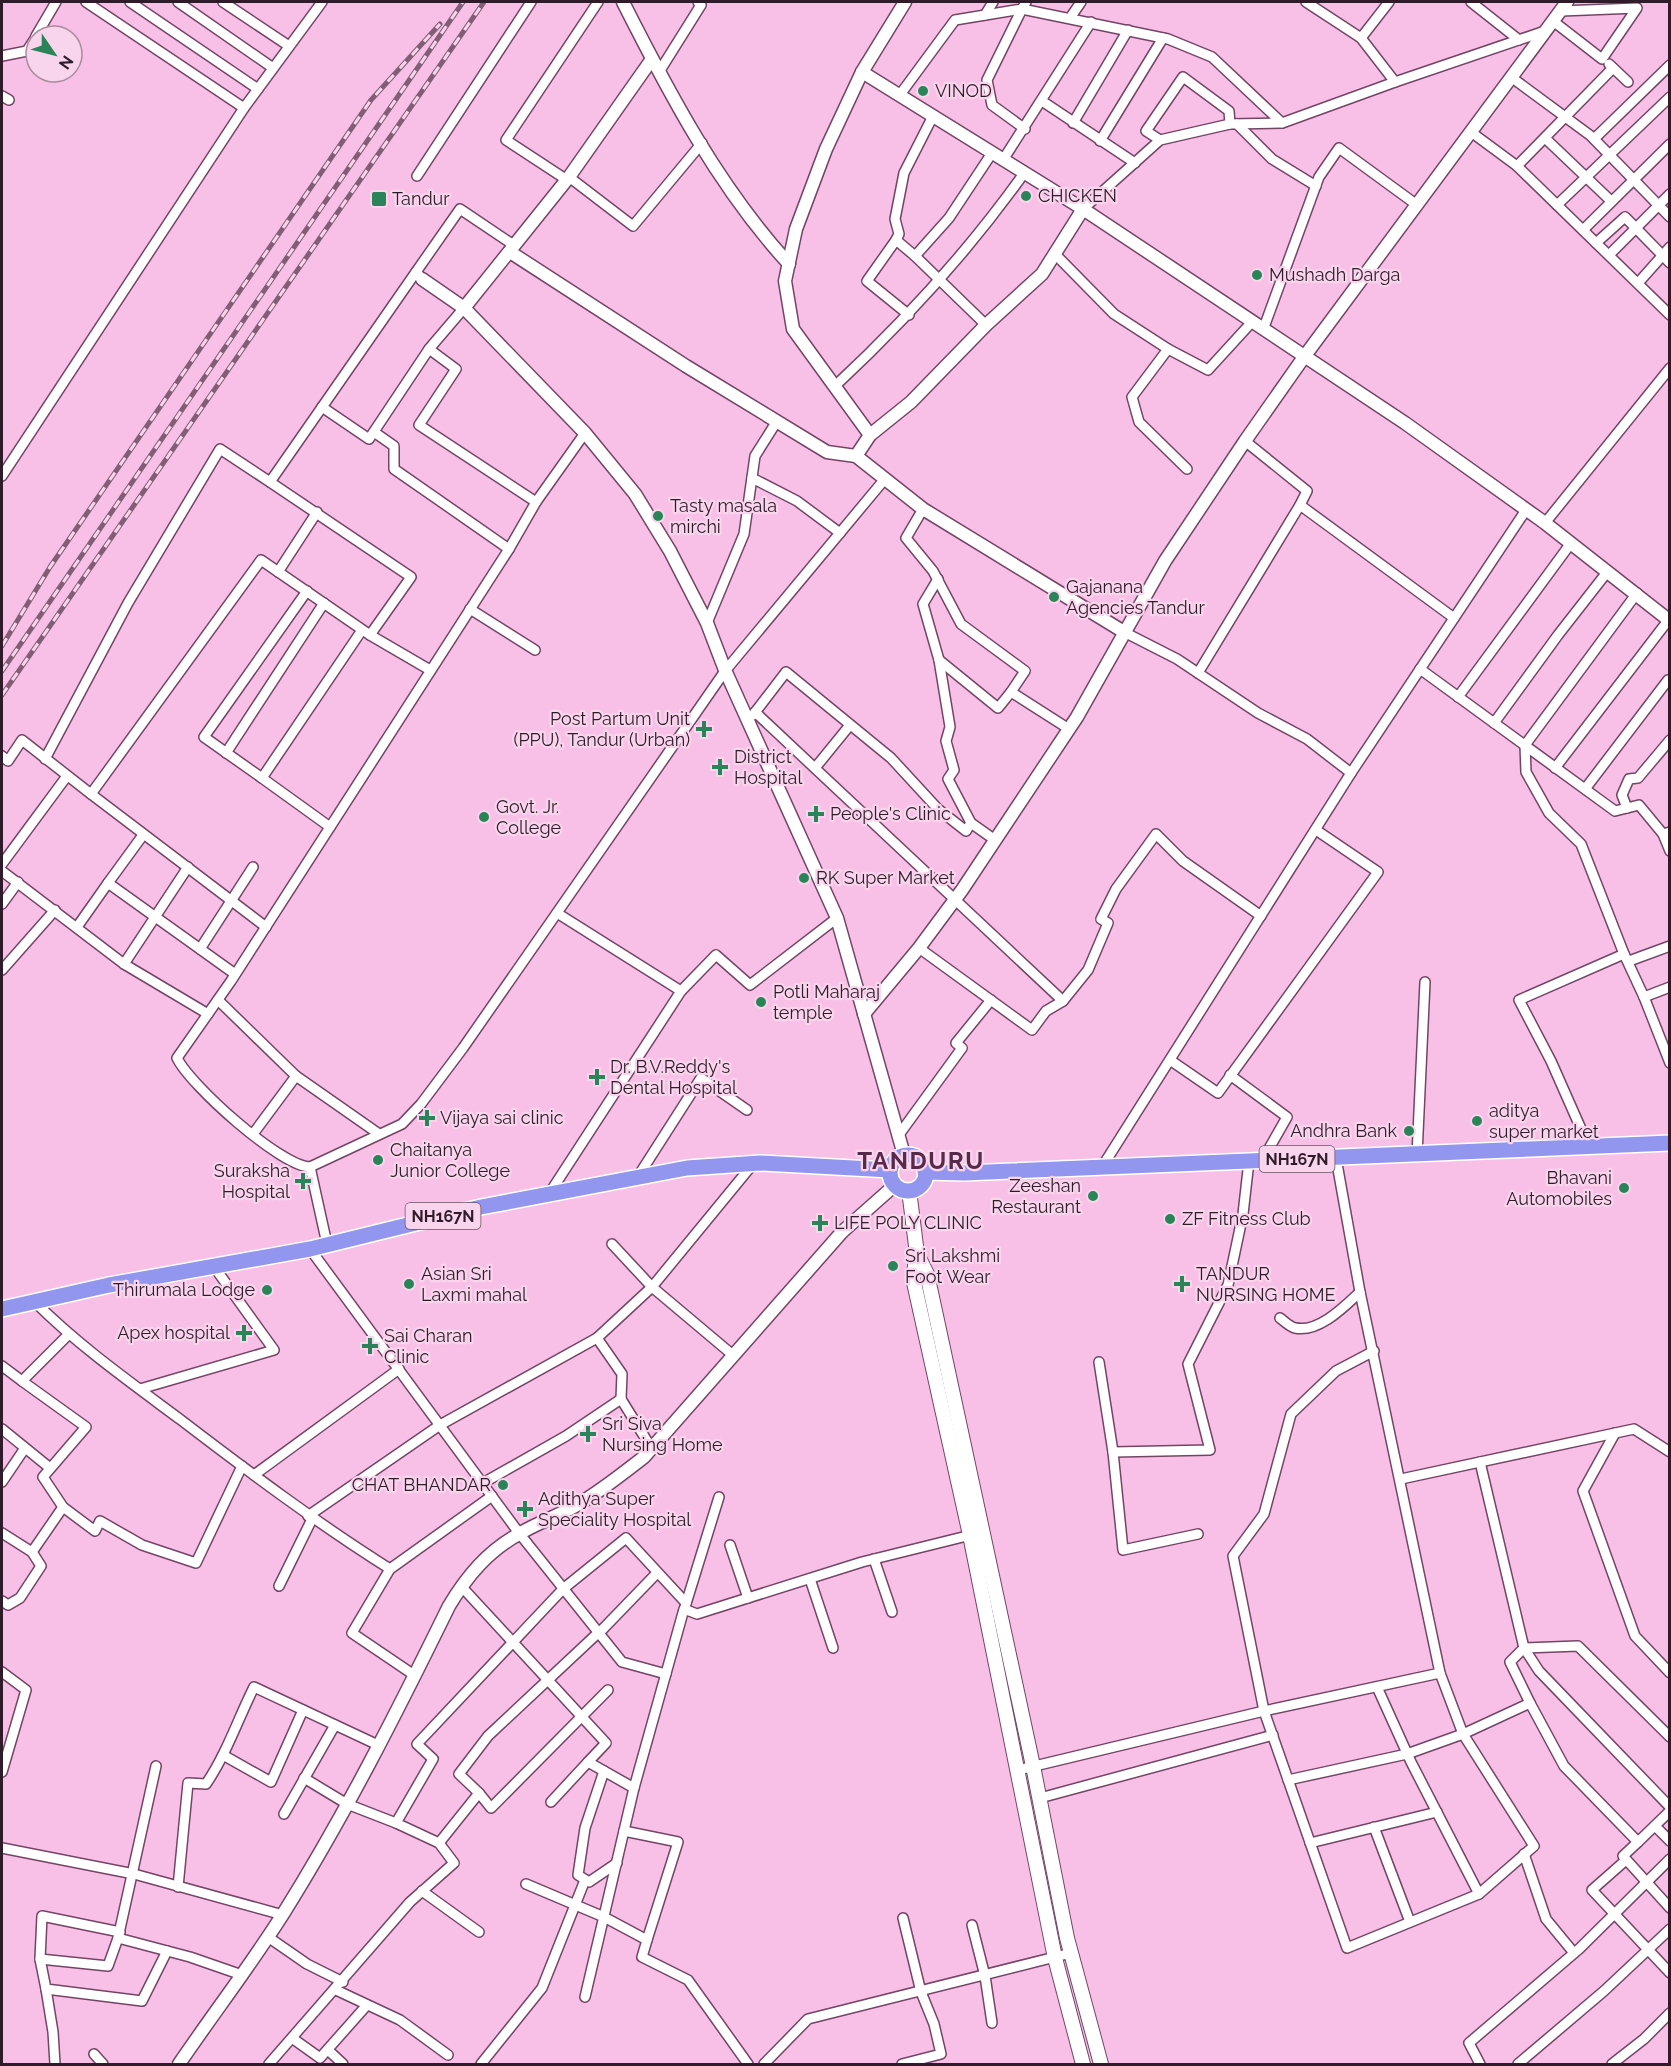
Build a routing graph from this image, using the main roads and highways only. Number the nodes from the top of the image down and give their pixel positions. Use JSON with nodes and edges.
{"nodes":[{"id":1,"x":1670,"y":1143,"type":"edge"},
{"id":2,"x":925,"y":1172,"type":"junction"},
{"id":3,"x":898,"y":1182,"type":"junction"},
{"id":4,"x":2,"y":1309,"type":"edge"},
{"id":5,"x":976,"y":1534,"type":"junction"},
{"id":6,"x":1083,"y":2064,"type":"edge"},
{"id":7,"x":1101,"y":2064,"type":"edge"}],
"edges":[{"from":1,"to":2,"type":"highway","number":"NH167N"},
{"from":2,"to":3,"type":"highway"},
{"from":2,"to":3,"type":"highway"},
{"from":3,"to":4,"type":"highway","number":"NH167N"},
{"from":3,"to":5,"type":"main road"},
{"from":5,"to":6,"type":"main road"},
{"from":5,"to":7,"type":"main road"}]}
